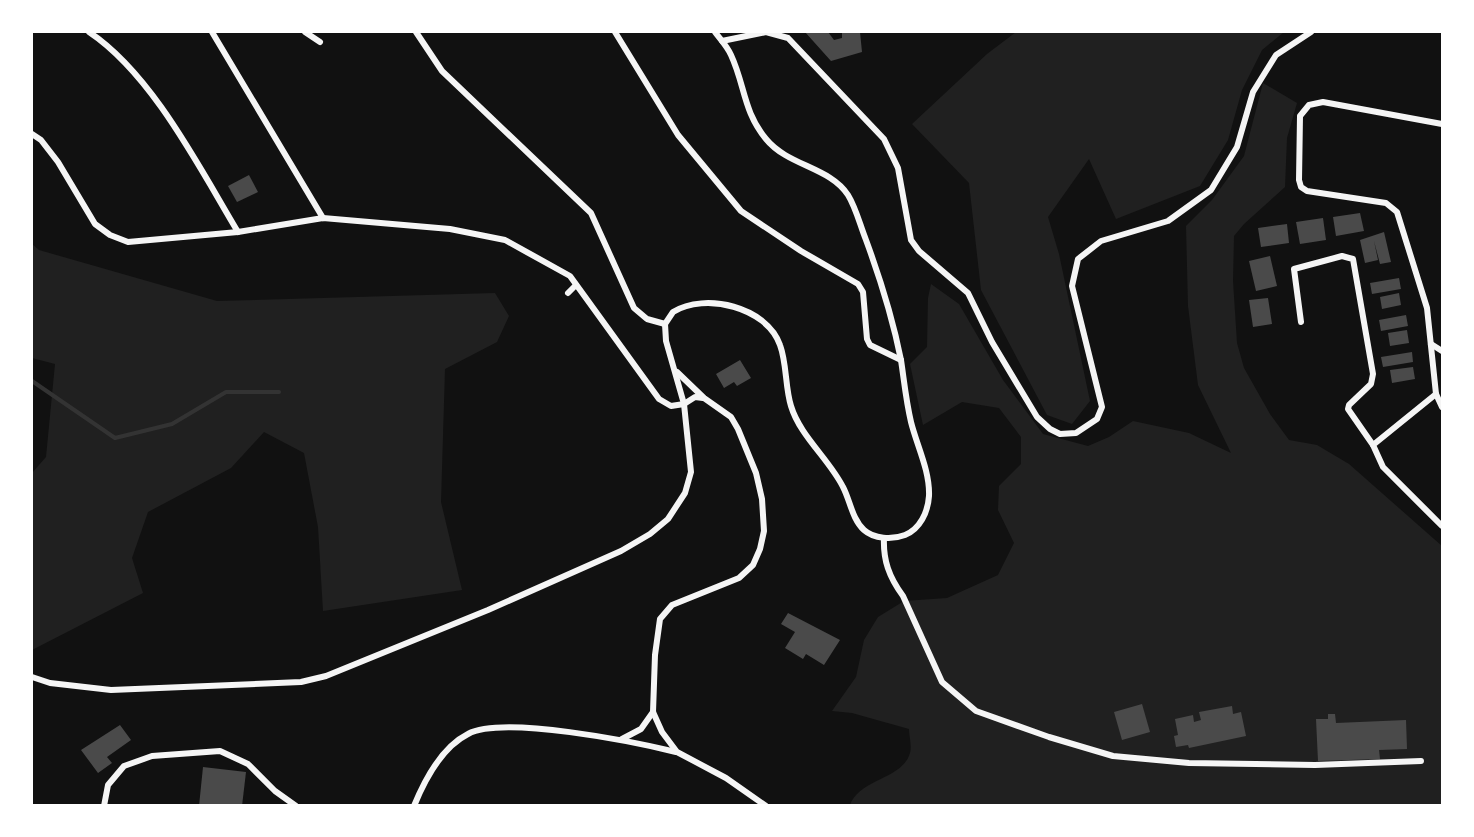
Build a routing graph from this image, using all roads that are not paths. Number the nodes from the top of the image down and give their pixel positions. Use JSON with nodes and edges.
{"nodes":[{"id":1,"x":89,"y":32,"type":"edge"},
{"id":2,"x":212,"y":32,"type":"edge"},
{"id":3,"x":305,"y":32,"type":"edge"},
{"id":4,"x":416,"y":32,"type":"edge"},
{"id":5,"x":615,"y":32,"type":"edge"},
{"id":6,"x":715,"y":32,"type":"edge"},
{"id":7,"x":1311,"y":32,"type":"edge"},
{"id":8,"x":722,"y":41,"type":"junction"},
{"id":9,"x":320,"y":42,"type":"dead end"},
{"id":10,"x":1443,"y":124,"type":"edge"},
{"id":11,"x":32,"y":134,"type":"edge"},
{"id":12,"x":323,"y":218,"type":"junction"},
{"id":13,"x":238,"y":232,"type":"junction"},
{"id":14,"x":576,"y":285,"type":"junction"},
{"id":15,"x":568,"y":293,"type":"dead end"},
{"id":16,"x":1301,"y":322,"type":"dead end"},
{"id":17,"x":665,"y":324,"type":"junction"},
{"id":18,"x":1431,"y":344,"type":"junction"},
{"id":19,"x":1443,"y":351,"type":"edge"},
{"id":20,"x":901,"y":360,"type":"junction"},
{"id":21,"x":674,"y":368,"type":"junction"},
{"id":22,"x":1436,"y":394,"type":"junction"},
{"id":23,"x":704,"y":398,"type":"junction"},
{"id":24,"x":684,"y":404,"type":"junction"},
{"id":25,"x":1443,"y":407,"type":"edge"},
{"id":26,"x":1373,"y":445,"type":"junction"},
{"id":27,"x":1443,"y":526,"type":"edge"},
{"id":28,"x":884,"y":538,"type":"junction"},
{"id":29,"x":32,"y":677,"type":"edge"},
{"id":30,"x":653,"y":712,"type":"junction"},
{"id":31,"x":622,"y":740,"type":"junction"},
{"id":32,"x":677,"y":752,"type":"junction"},
{"id":33,"x":1421,"y":761,"type":"dead end"},
{"id":34,"x":104,"y":806,"type":"edge"},
{"id":35,"x":296,"y":806,"type":"edge"},
{"id":36,"x":414,"y":806,"type":"edge"},
{"id":37,"x":766,"y":806,"type":"edge"}],
"edges":[{"from":1,"to":13,"type":"street"},
{"from":2,"to":12,"type":"street"},
{"from":3,"to":9,"type":"street"},
{"from":4,"to":17,"type":"street"},
{"from":5,"to":20,"type":"street"},
{"from":6,"to":8,"type":"street"},
{"from":7,"to":8,"type":"street"},
{"from":8,"to":20,"type":"street"},
{"from":10,"to":18,"type":"street"},
{"from":11,"to":13,"type":"street"},
{"from":12,"to":13,"type":"street"},
{"from":12,"to":14,"type":"street"},
{"from":14,"to":15,"type":"street"},
{"from":14,"to":24,"type":"street"},
{"from":16,"to":26,"type":"street"},
{"from":17,"to":21,"type":"street"},
{"from":17,"to":28,"type":"street"},
{"from":18,"to":19,"type":"street"},
{"from":18,"to":22,"type":"street"},
{"from":20,"to":28,"type":"street"},
{"from":21,"to":23,"type":"street"},
{"from":21,"to":24,"type":"street"},
{"from":22,"to":25,"type":"street"},
{"from":22,"to":26,"type":"street"},
{"from":23,"to":24,"type":"street"},
{"from":23,"to":30,"type":"street"},
{"from":24,"to":29,"type":"street"},
{"from":26,"to":27,"type":"street"},
{"from":28,"to":33,"type":"street"},
{"from":30,"to":31,"type":"street"},
{"from":30,"to":32,"type":"street"},
{"from":31,"to":32,"type":"street"},
{"from":31,"to":36,"type":"street"},
{"from":32,"to":37,"type":"street"},
{"from":34,"to":35,"type":"street"}]}
